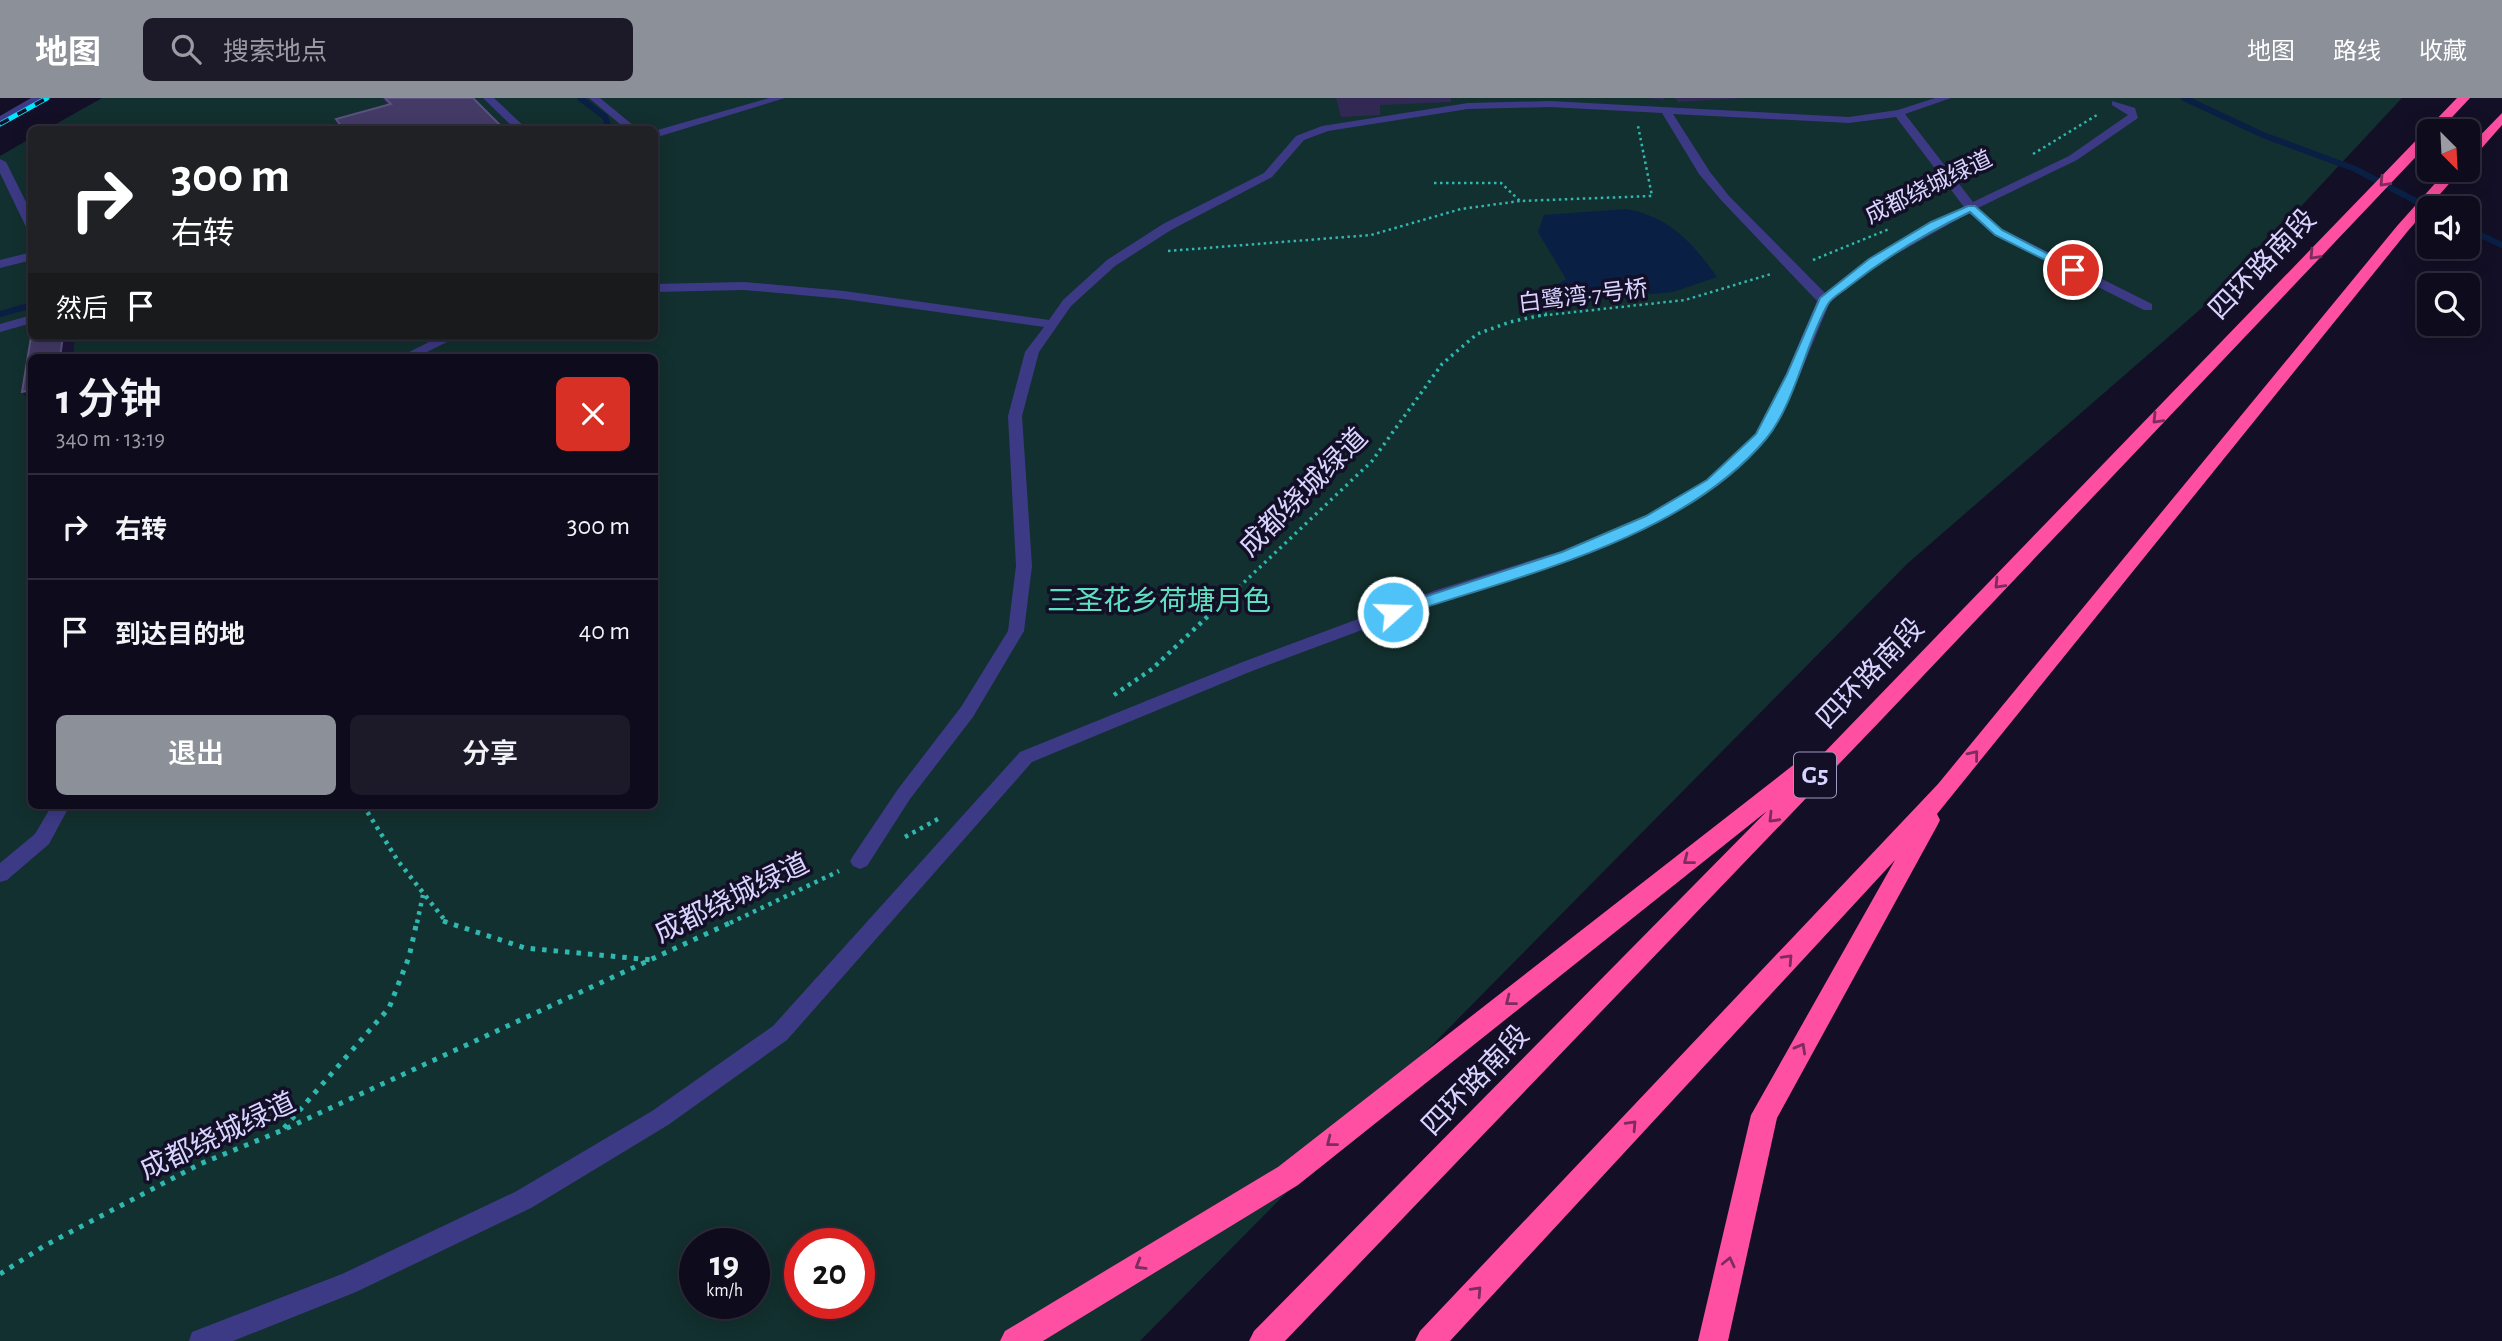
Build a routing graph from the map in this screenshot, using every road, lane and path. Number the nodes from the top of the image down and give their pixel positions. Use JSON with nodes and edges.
{"nodes":[{"id":1,"x":39,"y":98,"type":"edge"},
{"id":2,"x":488,"y":98,"type":"edge"},
{"id":3,"x":594,"y":98,"type":"edge"},
{"id":4,"x":780,"y":98,"type":"edge"},
{"id":5,"x":1946,"y":98,"type":"edge"},
{"id":6,"x":2464,"y":98,"type":"edge"},
{"id":7,"x":2116,"y":103,"type":"joint"},
{"id":8,"x":1615,"y":104,"type":"edge"},
{"id":9,"x":1666,"y":111,"type":"junction"},
{"id":10,"x":1899,"y":113,"type":"junction"},
{"id":11,"x":2502,"y":117,"type":"edge"},
{"id":12,"x":2444,"y":119,"type":"edge"},
{"id":13,"x":0,"y":120,"type":"edge"},
{"id":14,"x":1638,"y":125,"type":"dead end"},
{"id":15,"x":519,"y":126,"type":"edge"},
{"id":16,"x":629,"y":126,"type":"edge"},
{"id":17,"x":658,"y":134,"type":"edge"},
{"id":18,"x":2480,"y":142,"type":"edge"},
{"id":19,"x":2417,"y":148,"type":"edge"},
{"id":20,"x":2022,"y":160,"type":"dead end"},
{"id":21,"x":0,"y":162,"type":"edge"},
{"id":22,"x":2443,"y":182,"type":"edge"},
{"id":23,"x":1434,"y":183,"type":"dead end"},
{"id":24,"x":1520,"y":201,"type":"junction"},
{"id":25,"x":1971,"y":208,"type":"junction"},
{"id":26,"x":28,"y":219,"type":"edge"},
{"id":27,"x":1893,"y":227,"type":"dead end"},
{"id":28,"x":1123,"y":255,"type":"junction"},
{"id":29,"x":28,"y":257,"type":"edge"},
{"id":30,"x":0,"y":264,"type":"edge"},
{"id":31,"x":1791,"y":268,"type":"junction"},
{"id":32,"x":1736,"y":284,"type":"joint"},
{"id":33,"x":658,"y":288,"type":"edge"},
{"id":34,"x":1824,"y":300,"type":"junction"},
{"id":35,"x":2148,"y":307,"type":"dead end"},
{"id":36,"x":28,"y":320,"type":"edge"},
{"id":37,"x":1052,"y":324,"type":"junction"},
{"id":38,"x":0,"y":328,"type":"edge"},
{"id":39,"x":443,"y":340,"type":"edge"},
{"id":40,"x":412,"y":354,"type":"edge"},
{"id":41,"x":1395,"y":431,"type":"joint"},
{"id":42,"x":1106,"y":701,"type":"dead end"},
{"id":43,"x":1877,"y":712,"type":"junction"},
{"id":44,"x":1946,"y":790,"type":"junction"},
{"id":45,"x":59,"y":809,"type":"edge"},
{"id":46,"x":366,"y":809,"type":"edge"},
{"id":47,"x":949,"y":811,"type":"dead end"},
{"id":48,"x":860,"y":862,"type":"junction"},
{"id":49,"x":0,"y":874,"type":"edge"},
{"id":50,"x":423,"y":894,"type":"junction"},
{"id":51,"x":653,"y":960,"type":"junction"},
{"id":52,"x":283,"y":1130,"type":"junction"},
{"id":53,"x":0,"y":1274,"type":"edge"},
{"id":54,"x":1713,"y":1335,"type":"edge"},
{"id":55,"x":201,"y":1341,"type":"edge"},
{"id":56,"x":1015,"y":1341,"type":"edge"},
{"id":57,"x":1264,"y":1341,"type":"edge"},
{"id":58,"x":1430,"y":1341,"type":"edge"}],
"edges":[{"from":1,"to":13,"type":"street"},
{"from":2,"to":15,"type":"street"},
{"from":3,"to":16,"type":"street"},
{"from":4,"to":17,"type":"street"},
{"from":5,"to":10,"type":"street"},
{"from":6,"to":12,"type":"highway","name":"四环路南段","number":"G5"},
{"from":7,"to":20,"type":"path","name":"成都绕城绿道"},
{"from":7,"to":25,"type":"street"},
{"from":8,"to":9,"type":"street"},
{"from":8,"to":28,"type":"street"},
{"from":9,"to":10,"type":"street"},
{"from":9,"to":31,"type":"street"},
{"from":10,"to":25,"type":"street"},
{"from":11,"to":18,"type":"highway"},
{"from":14,"to":24,"type":"path"},
{"from":19,"to":43,"type":"highway","name":"四环路南段","number":"G5","one_way":true},
{"from":21,"to":26,"type":"street"},
{"from":44,"to":22,"type":"highway","one_way":true},
{"from":23,"to":24,"type":"path"},
{"from":24,"to":28,"type":"path"},
{"from":25,"to":34,"type":"street"},
{"from":25,"to":35,"type":"street"},
{"from":27,"to":31,"type":"path","name":"成都绕城绿道"},
{"from":28,"to":37,"type":"street"},
{"from":29,"to":30,"type":"street"},
{"from":31,"to":32,"type":"path","name":"成都绕城绿道"},
{"from":31,"to":34,"type":"street"},
{"from":32,"to":41,"type":"path","name":"白鹭湾·7号桥"},
{"from":33,"to":37,"type":"street"},
{"from":34,"to":55,"type":"street"},
{"from":36,"to":38,"type":"street"},
{"from":37,"to":48,"type":"street"},
{"from":39,"to":40,"type":"street"},
{"from":41,"to":42,"type":"path","name":"成都绕城绿道"},
{"from":43,"to":56,"type":"highway","one_way":true},
{"from":43,"to":57,"type":"highway","name":"四环路南段","number":"G5","one_way":true},
{"from":54,"to":44,"type":"highway","one_way":true},
{"from":58,"to":44,"type":"highway","one_way":true},
{"from":45,"to":49,"type":"street"},
{"from":46,"to":50,"type":"path"},
{"from":47,"to":48,"type":"path","name":"成都绕城绿道"},
{"from":48,"to":51,"type":"path","name":"成都绕城绿道"},
{"from":50,"to":51,"type":"path"},
{"from":50,"to":52,"type":"path"},
{"from":51,"to":52,"type":"path","name":"成都绕城绿道"},
{"from":52,"to":53,"type":"path","name":"成都绕城绿道"}]}
